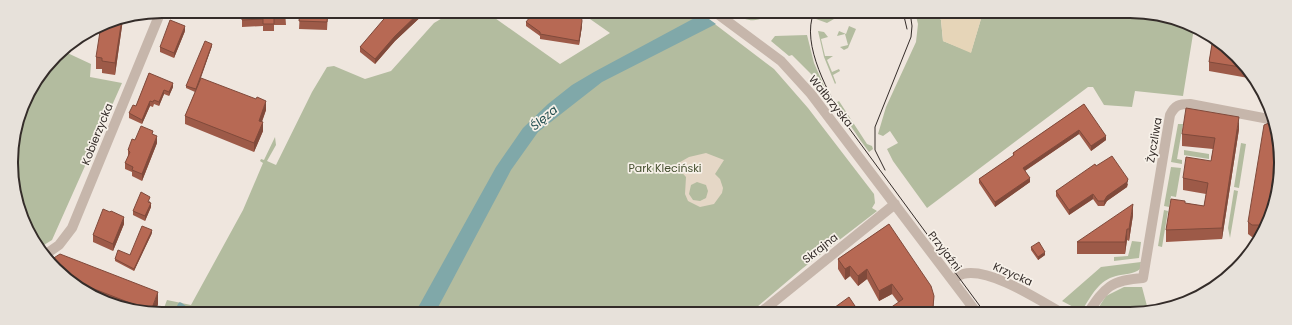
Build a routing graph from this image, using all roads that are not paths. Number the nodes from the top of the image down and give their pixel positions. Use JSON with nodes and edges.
{"nodes":[{"id":1,"x":158,"y":18,"type":"edge"},
{"id":2,"x":724,"y":18,"type":"edge"},
{"id":3,"x":1267,"y":119,"type":"edge"},
{"id":4,"x":895,"y":204,"type":"junction"},
{"id":5,"x":49,"y":252,"type":"edge"},
{"id":6,"x":953,"y":280,"type":"junction"},
{"id":7,"x":767,"y":307,"type":"edge"},
{"id":8,"x":973,"y":307,"type":"edge"},
{"id":9,"x":1052,"y":307,"type":"edge"},
{"id":10,"x":1092,"y":307,"type":"edge"}],
"edges":[{"from":1,"to":5,"type":"street","name":"Kobierzycka"},
{"from":2,"to":4,"type":"street","name":"Wałbrzyska"},
{"from":3,"to":10,"type":"street","name":"Życzliwa"},
{"from":4,"to":6,"type":"street","name":"Przyjaźni"},
{"from":4,"to":7,"type":"street","name":"Skrajna"},
{"from":6,"to":8,"type":"street","name":"Przyjaźni"},
{"from":6,"to":9,"type":"street","name":"Krzycka"}]}
